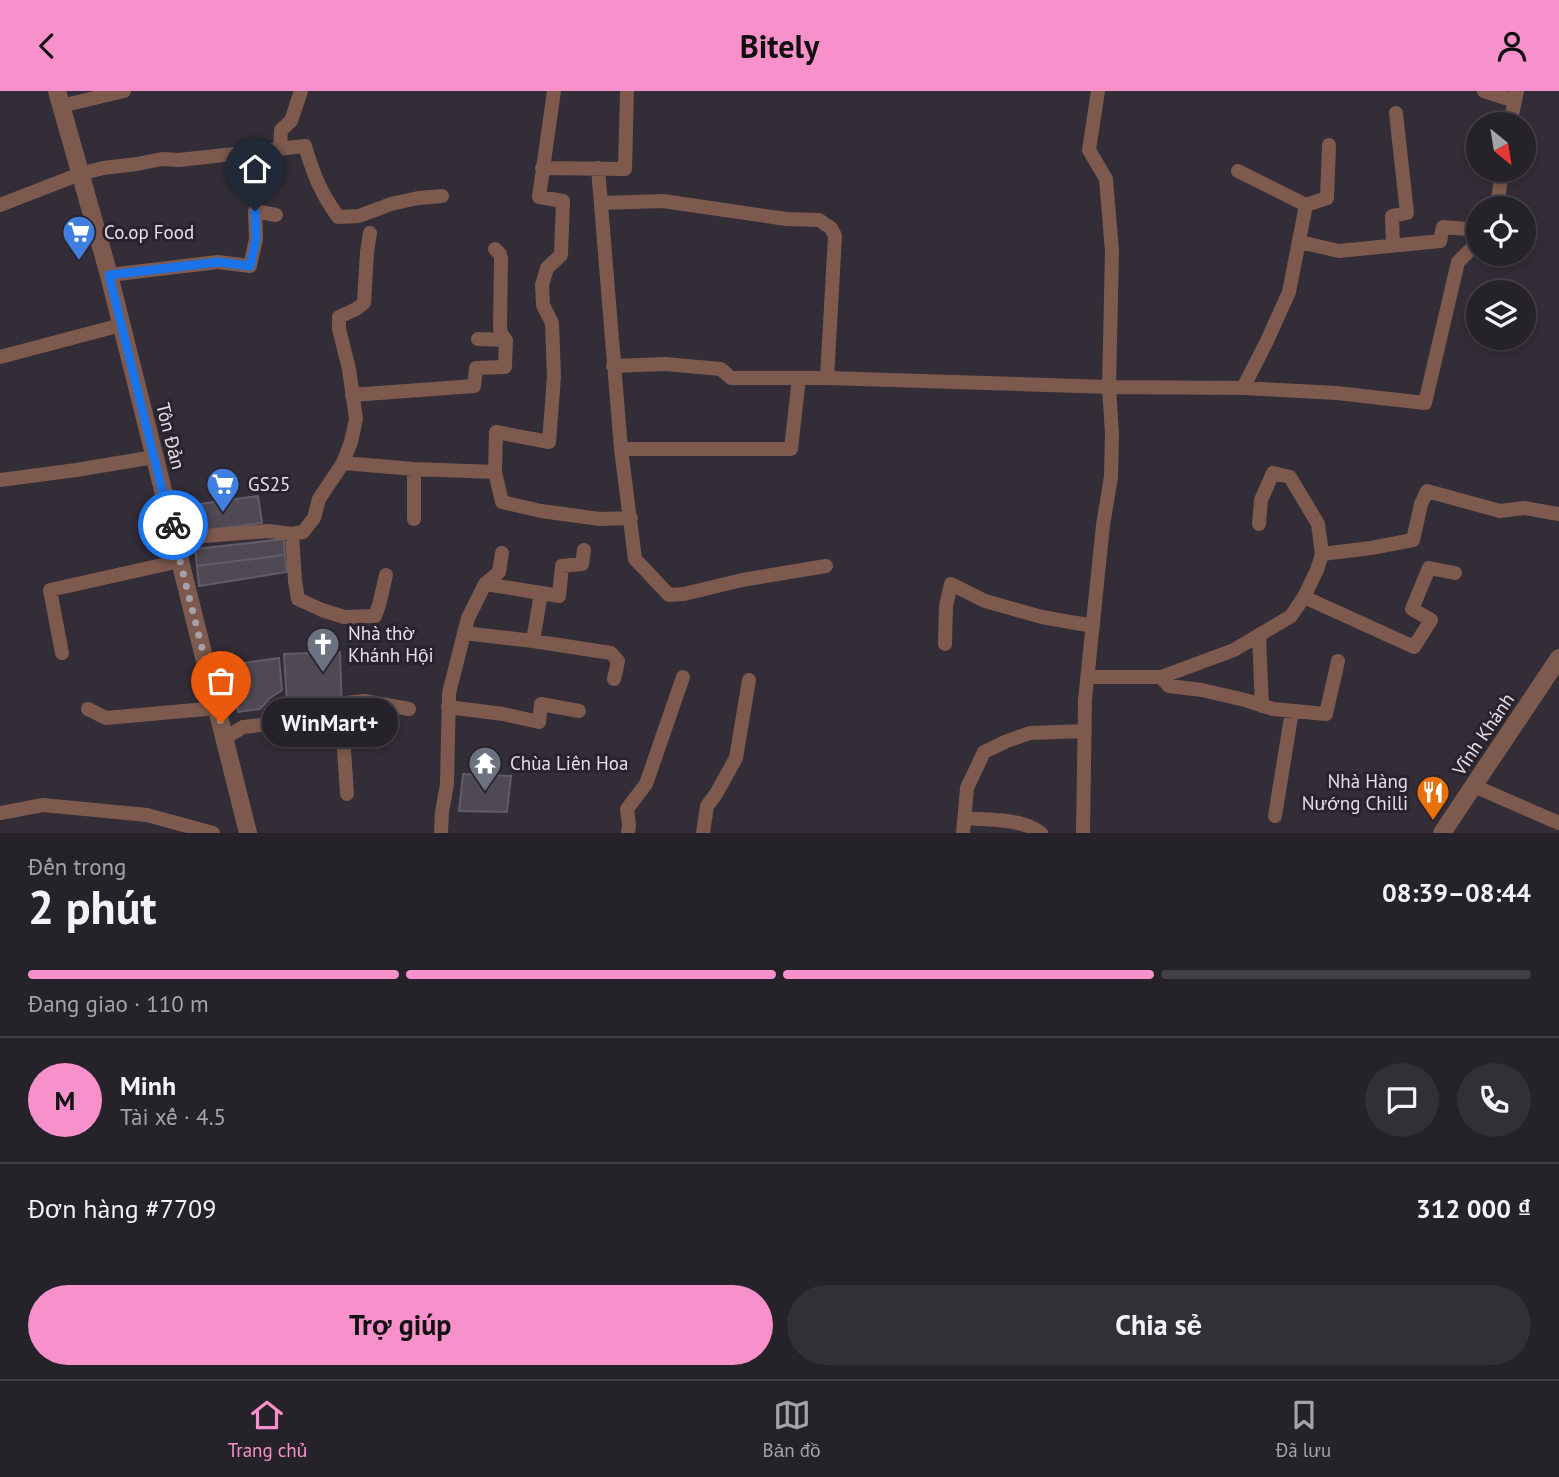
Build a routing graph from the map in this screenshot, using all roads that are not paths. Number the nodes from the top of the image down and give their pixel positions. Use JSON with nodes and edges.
{"nodes":[{"id":1,"x":124,"y":91,"type":"edge"},
{"id":2,"x":301,"y":91,"type":"edge"},
{"id":3,"x":554,"y":91,"type":"edge"},
{"id":4,"x":627,"y":91,"type":"edge"},
{"id":5,"x":1098,"y":91,"type":"edge"},
{"id":6,"x":1484,"y":91,"type":"edge"},
{"id":7,"x":1516,"y":96,"type":"edge"},
{"id":8,"x":59,"y":99,"type":"edge"},
{"id":9,"x":1396,"y":113,"type":"dead end"},
{"id":10,"x":1329,"y":145,"type":"dead end"},
{"id":11,"x":280,"y":149,"type":"junction"},
{"id":12,"x":542,"y":168,"type":"junction"},
{"id":13,"x":598,"y":168,"type":"junction"},
{"id":14,"x":1238,"y":171,"type":"dead end"},
{"id":15,"x":80,"y":174,"type":"junction"},
{"id":16,"x":442,"y":196,"type":"dead end"},
{"id":17,"x":602,"y":203,"type":"junction"},
{"id":18,"x":0,"y":205,"type":"edge"},
{"id":19,"x":1306,"y":205,"type":"junction"},
{"id":20,"x":276,"y":215,"type":"dead end"},
{"id":21,"x":1466,"y":229,"type":"edge"},
{"id":22,"x":370,"y":233,"type":"dead end"},
{"id":23,"x":1300,"y":242,"type":"junction"},
{"id":24,"x":1393,"y":245,"type":"junction"},
{"id":25,"x":495,"y":249,"type":"dead end"},
{"id":26,"x":1466,"y":254,"type":"edge"},
{"id":27,"x":109,"y":275,"type":"junction"},
{"id":28,"x":121,"y":325,"type":"junction"},
{"id":29,"x":478,"y":339,"type":"dead end"},
{"id":30,"x":506,"y":340,"type":"junction"},
{"id":31,"x":0,"y":357,"type":"edge"},
{"id":32,"x":613,"y":366,"type":"junction"},
{"id":33,"x":799,"y":378,"type":"junction"},
{"id":34,"x":827,"y":378,"type":"junction"},
{"id":35,"x":1109,"y":387,"type":"junction"},
{"id":36,"x":1243,"y":388,"type":"junction"},
{"id":37,"x":352,"y":395,"type":"junction"},
{"id":38,"x":621,"y":449,"type":"junction"},
{"id":39,"x":154,"y":457,"type":"junction"},
{"id":40,"x":343,"y":463,"type":"junction"},
{"id":41,"x":414,"y":469,"type":"junction"},
{"id":42,"x":495,"y":472,"type":"junction"},
{"id":43,"x":0,"y":480,"type":"edge"},
{"id":44,"x":1559,"y":514,"type":"edge"},
{"id":45,"x":631,"y":518,"type":"junction"},
{"id":46,"x":414,"y":519,"type":"dead end"},
{"id":47,"x":1259,"y":524,"type":"dead end"},
{"id":48,"x":292,"y":534,"type":"junction"},
{"id":49,"x":178,"y":538,"type":"junction"},
{"id":50,"x":584,"y":550,"type":"dead end"},
{"id":51,"x":502,"y":553,"type":"dead end"},
{"id":52,"x":1322,"y":554,"type":"junction"},
{"id":53,"x":180,"y":561,"type":"junction"},
{"id":54,"x":827,"y":566,"type":"dead end"},
{"id":55,"x":1455,"y":573,"type":"dead end"},
{"id":56,"x":386,"y":575,"type":"dead end"},
{"id":57,"x":485,"y":584,"type":"junction"},
{"id":58,"x":541,"y":593,"type":"junction"},
{"id":59,"x":1304,"y":597,"type":"junction"},
{"id":60,"x":1093,"y":626,"type":"junction"},
{"id":61,"x":464,"y":633,"type":"junction"},
{"id":62,"x":1259,"y":636,"type":"junction"},
{"id":63,"x":533,"y":641,"type":"junction"},
{"id":64,"x":945,"y":644,"type":"dead end"},
{"id":65,"x":62,"y":653,"type":"dead end"},
{"id":66,"x":1559,"y":657,"type":"edge"},
{"id":67,"x":1338,"y":660,"type":"dead end"},
{"id":68,"x":682,"y":677,"type":"dead end"},
{"id":69,"x":1088,"y":677,"type":"junction"},
{"id":70,"x":1161,"y":677,"type":"junction"},
{"id":71,"x":614,"y":679,"type":"dead end"},
{"id":72,"x":748,"y":680,"type":"dead end"},
{"id":73,"x":1262,"y":706,"type":"junction"},
{"id":74,"x":448,"y":707,"type":"junction"},
{"id":75,"x":217,"y":708,"type":"junction"},
{"id":76,"x":88,"y":709,"type":"dead end"},
{"id":77,"x":409,"y":709,"type":"dead end"},
{"id":78,"x":579,"y":711,"type":"dead end"},
{"id":79,"x":1292,"y":711,"type":"junction"},
{"id":80,"x":346,"y":725,"type":"junction"},
{"id":81,"x":1085,"y":731,"type":"junction"},
{"id":82,"x":225,"y":738,"type":"junction"},
{"id":83,"x":1474,"y":786,"type":"junction"},
{"id":84,"x":347,"y":794,"type":"dead end"},
{"id":85,"x":0,"y":813,"type":"edge"},
{"id":86,"x":1275,"y":816,"type":"dead end"},
{"id":87,"x":1559,"y":823,"type":"edge"},
{"id":88,"x":964,"y":826,"type":"edge"},
{"id":89,"x":213,"y":833,"type":"edge"},
{"id":90,"x":248,"y":833,"type":"edge"},
{"id":91,"x":441,"y":833,"type":"edge"},
{"id":92,"x":628,"y":833,"type":"edge"},
{"id":93,"x":703,"y":833,"type":"edge"},
{"id":94,"x":1041,"y":833,"type":"edge"},
{"id":95,"x":1083,"y":833,"type":"edge"},
{"id":96,"x":1442,"y":833,"type":"edge"}],
"edges":[{"from":1,"to":8,"type":"lane"},
{"from":2,"to":11,"type":"lane"},
{"from":3,"to":12,"type":"lane"},
{"from":4,"to":13,"type":"lane"},
{"from":5,"to":35,"type":"lane"},
{"from":6,"to":7,"type":"lane"},
{"from":8,"to":15,"type":"street","name":"Tôn Đản"},
{"from":9,"to":24,"type":"lane"},
{"from":10,"to":19,"type":"lane"},
{"from":11,"to":15,"type":"lane"},
{"from":11,"to":16,"type":"lane"},
{"from":12,"to":13,"type":"lane"},
{"from":12,"to":42,"type":"lane"},
{"from":13,"to":17,"type":"lane"},
{"from":14,"to":19,"type":"lane"},
{"from":15,"to":18,"type":"lane"},
{"from":15,"to":27,"type":"street","name":"Tôn Đản"},
{"from":17,"to":32,"type":"lane"},
{"from":17,"to":34,"type":"lane"},
{"from":19,"to":23,"type":"lane"},
{"from":20,"to":27,"type":"lane"},
{"from":21,"to":24,"type":"lane"},
{"from":22,"to":37,"type":"lane"},
{"from":23,"to":24,"type":"lane"},
{"from":23,"to":36,"type":"lane"},
{"from":25,"to":30,"type":"lane"},
{"from":26,"to":36,"type":"lane"},
{"from":27,"to":28,"type":"street","name":"Tôn Đản"},
{"from":28,"to":31,"type":"lane"},
{"from":28,"to":39,"type":"street","name":"Tôn Đản"},
{"from":29,"to":30,"type":"lane"},
{"from":30,"to":37,"type":"lane"},
{"from":32,"to":33,"type":"lane"},
{"from":32,"to":38,"type":"lane"},
{"from":33,"to":34,"type":"lane"},
{"from":33,"to":38,"type":"lane"},
{"from":34,"to":35,"type":"lane"},
{"from":35,"to":36,"type":"lane"},
{"from":35,"to":60,"type":"lane"},
{"from":37,"to":40,"type":"lane"},
{"from":38,"to":45,"type":"lane"},
{"from":39,"to":43,"type":"lane"},
{"from":39,"to":49,"type":"street","name":"Tôn Đản"},
{"from":40,"to":41,"type":"lane"},
{"from":40,"to":48,"type":"lane"},
{"from":41,"to":42,"type":"lane"},
{"from":41,"to":46,"type":"lane"},
{"from":42,"to":45,"type":"lane"},
{"from":44,"to":52,"type":"lane"},
{"from":45,"to":54,"type":"lane"},
{"from":47,"to":52,"type":"lane"},
{"from":48,"to":49,"type":"lane"},
{"from":48,"to":56,"type":"lane"},
{"from":49,"to":53,"type":"street","name":"Tôn Đản"},
{"from":50,"to":58,"type":"lane"},
{"from":51,"to":57,"type":"lane"},
{"from":52,"to":59,"type":"lane"},
{"from":53,"to":65,"type":"lane"},
{"from":53,"to":75,"type":"street","name":"Tôn Đản"},
{"from":55,"to":59,"type":"lane"},
{"from":57,"to":58,"type":"lane"},
{"from":57,"to":61,"type":"lane"},
{"from":58,"to":63,"type":"lane"},
{"from":59,"to":62,"type":"lane"},
{"from":60,"to":64,"type":"lane"},
{"from":60,"to":69,"type":"lane"},
{"from":61,"to":63,"type":"lane"},
{"from":61,"to":74,"type":"lane"},
{"from":62,"to":70,"type":"lane"},
{"from":62,"to":73,"type":"lane"},
{"from":63,"to":71,"type":"lane"},
{"from":66,"to":83,"type":"street","name":"Vĩnh Khánh"},
{"from":67,"to":79,"type":"lane"},
{"from":68,"to":92,"type":"lane"},
{"from":69,"to":70,"type":"lane"},
{"from":69,"to":81,"type":"lane"},
{"from":70,"to":73,"type":"lane"},
{"from":72,"to":93,"type":"lane"},
{"from":73,"to":79,"type":"lane"},
{"from":74,"to":78,"type":"lane"},
{"from":74,"to":91,"type":"lane"},
{"from":75,"to":76,"type":"lane"},
{"from":75,"to":82,"type":"street","name":"Tôn Đản"},
{"from":77,"to":80,"type":"lane"},
{"from":79,"to":86,"type":"lane"},
{"from":80,"to":82,"type":"lane"},
{"from":80,"to":84,"type":"lane"},
{"from":81,"to":88,"type":"lane"},
{"from":81,"to":95,"type":"lane"},
{"from":82,"to":90,"type":"street","name":"Tôn Đản"},
{"from":83,"to":87,"type":"lane"},
{"from":83,"to":96,"type":"street","name":"Vĩnh Khánh"},
{"from":85,"to":89,"type":"lane"},
{"from":88,"to":94,"type":"lane"}]}
